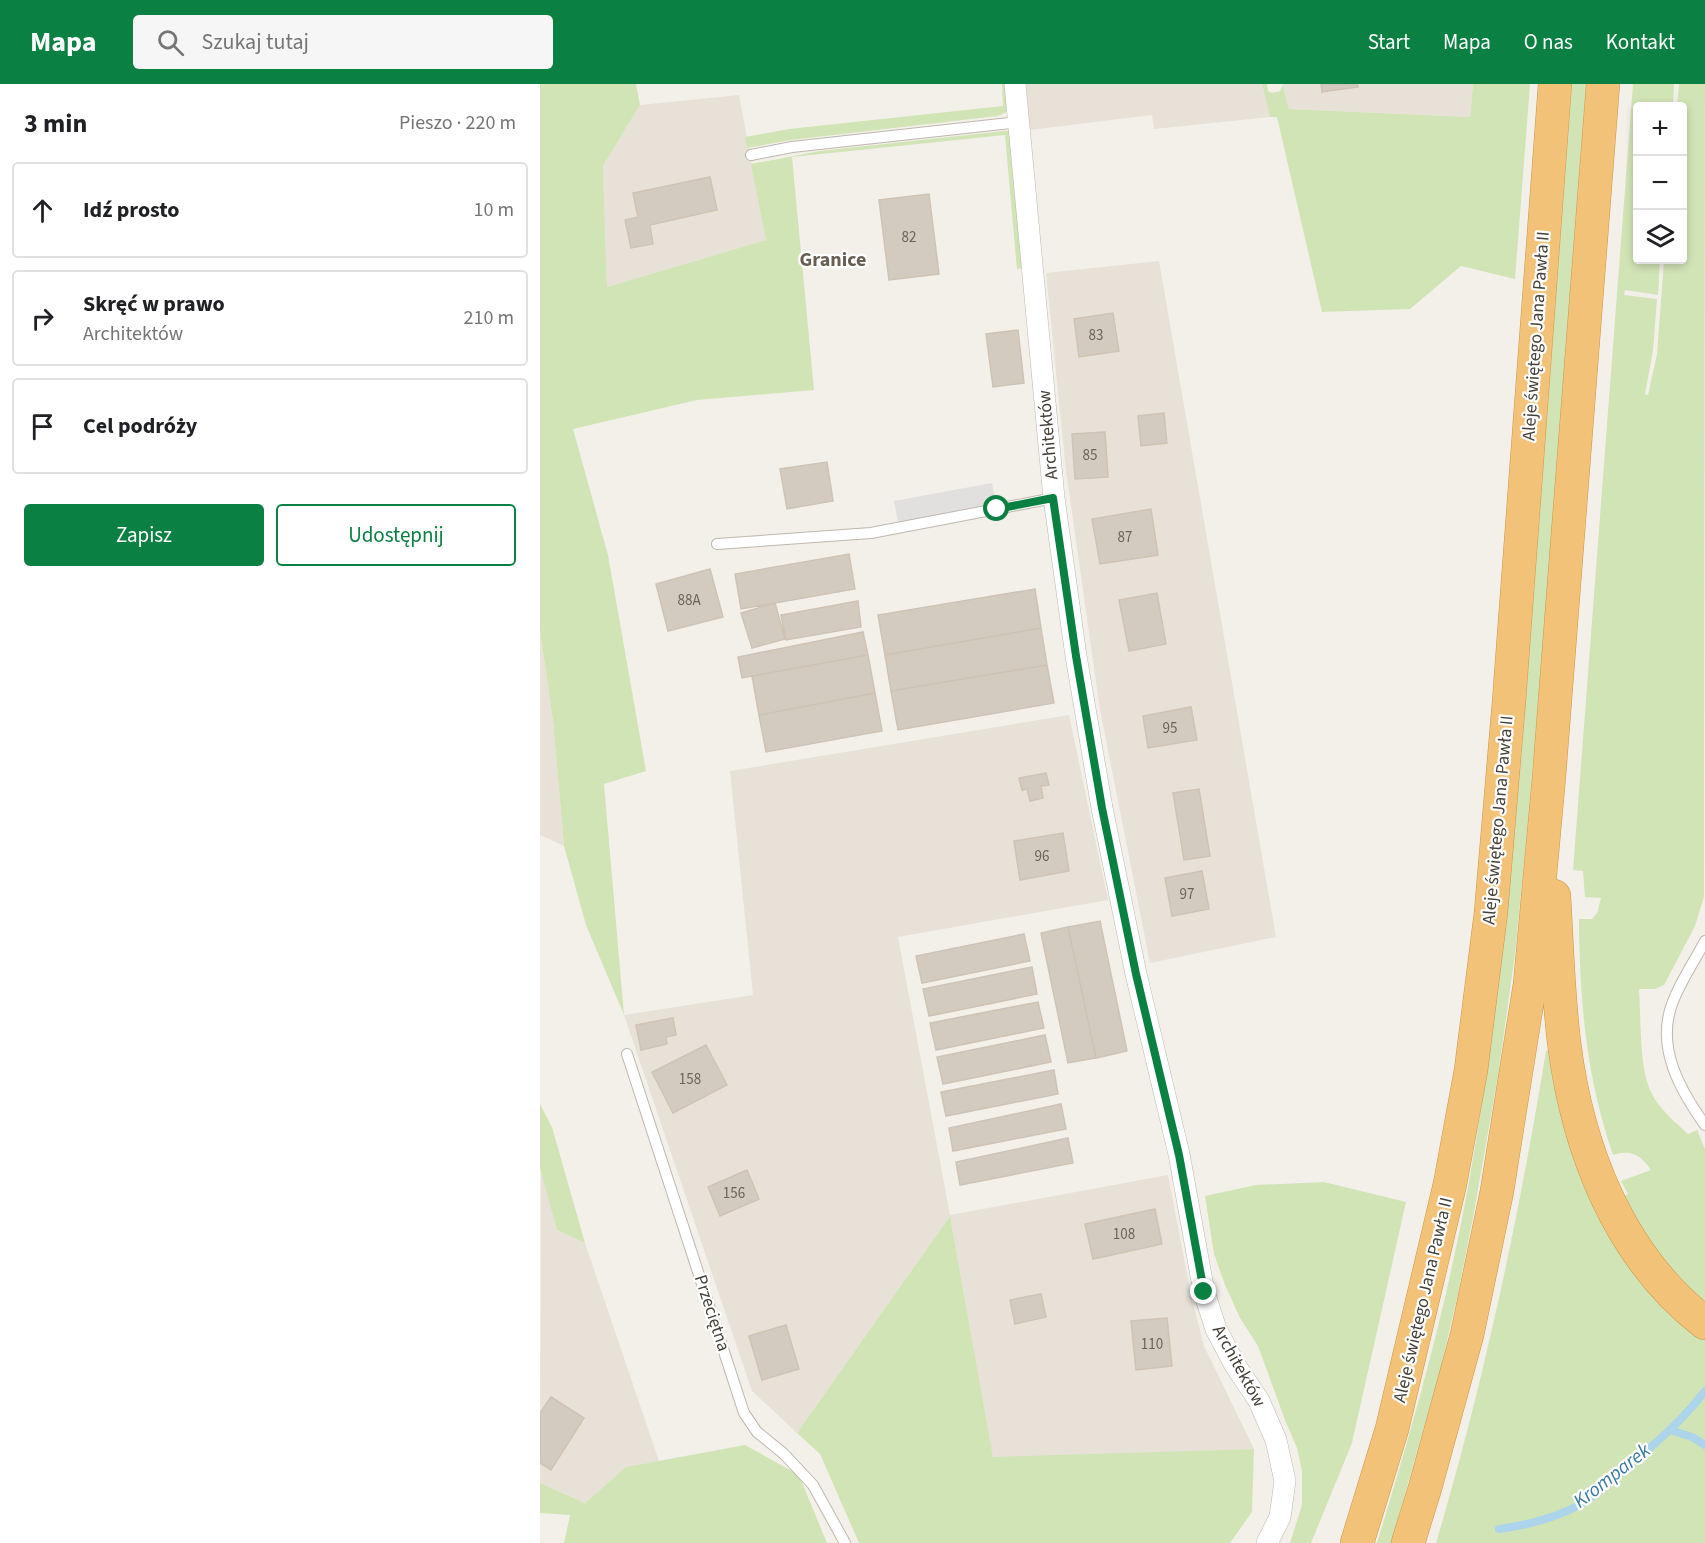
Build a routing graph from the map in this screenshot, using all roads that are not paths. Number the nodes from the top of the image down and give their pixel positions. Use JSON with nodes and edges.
{"nodes":[{"id":1,"x":1015,"y":84,"type":"edge"},
{"id":2,"x":1555,"y":84,"type":"edge"},
{"id":3,"x":1603,"y":84,"type":"edge"},
{"id":4,"x":1019,"y":122,"type":"junction"},
{"id":5,"x":751,"y":155,"type":"dead end"},
{"id":6,"x":1053,"y":498,"type":"junction"},
{"id":7,"x":717,"y":544,"type":"dead end"},
{"id":8,"x":1550,"y":777,"type":"junction"},
{"id":9,"x":1705,"y":941,"type":"edge"},
{"id":10,"x":627,"y":1054,"type":"dead end"},
{"id":11,"x":1705,"y":1125,"type":"edge"},
{"id":12,"x":1705,"y":1323,"type":"edge"},
{"id":13,"x":845,"y":1543,"type":"edge"},
{"id":14,"x":1267,"y":1543,"type":"edge"},
{"id":15,"x":1357,"y":1543,"type":"edge"},
{"id":16,"x":1408,"y":1543,"type":"edge"}],
"edges":[{"from":1,"to":4,"type":"street","name":"Architektów"},
{"from":2,"to":15,"type":"highway","name":"Aleje świętego Jana Pawła II"},
{"from":3,"to":8,"type":"highway"},
{"from":4,"to":5,"type":"lane"},
{"from":4,"to":6,"type":"street","name":"Architektów"},
{"from":6,"to":7,"type":"lane"},
{"from":6,"to":14,"type":"street","name":"Architektów"},
{"from":8,"to":12,"type":"highway"},
{"from":8,"to":16,"type":"highway"},
{"from":9,"to":11,"type":"lane"},
{"from":10,"to":13,"type":"lane","name":"Przeciętna"}]}
